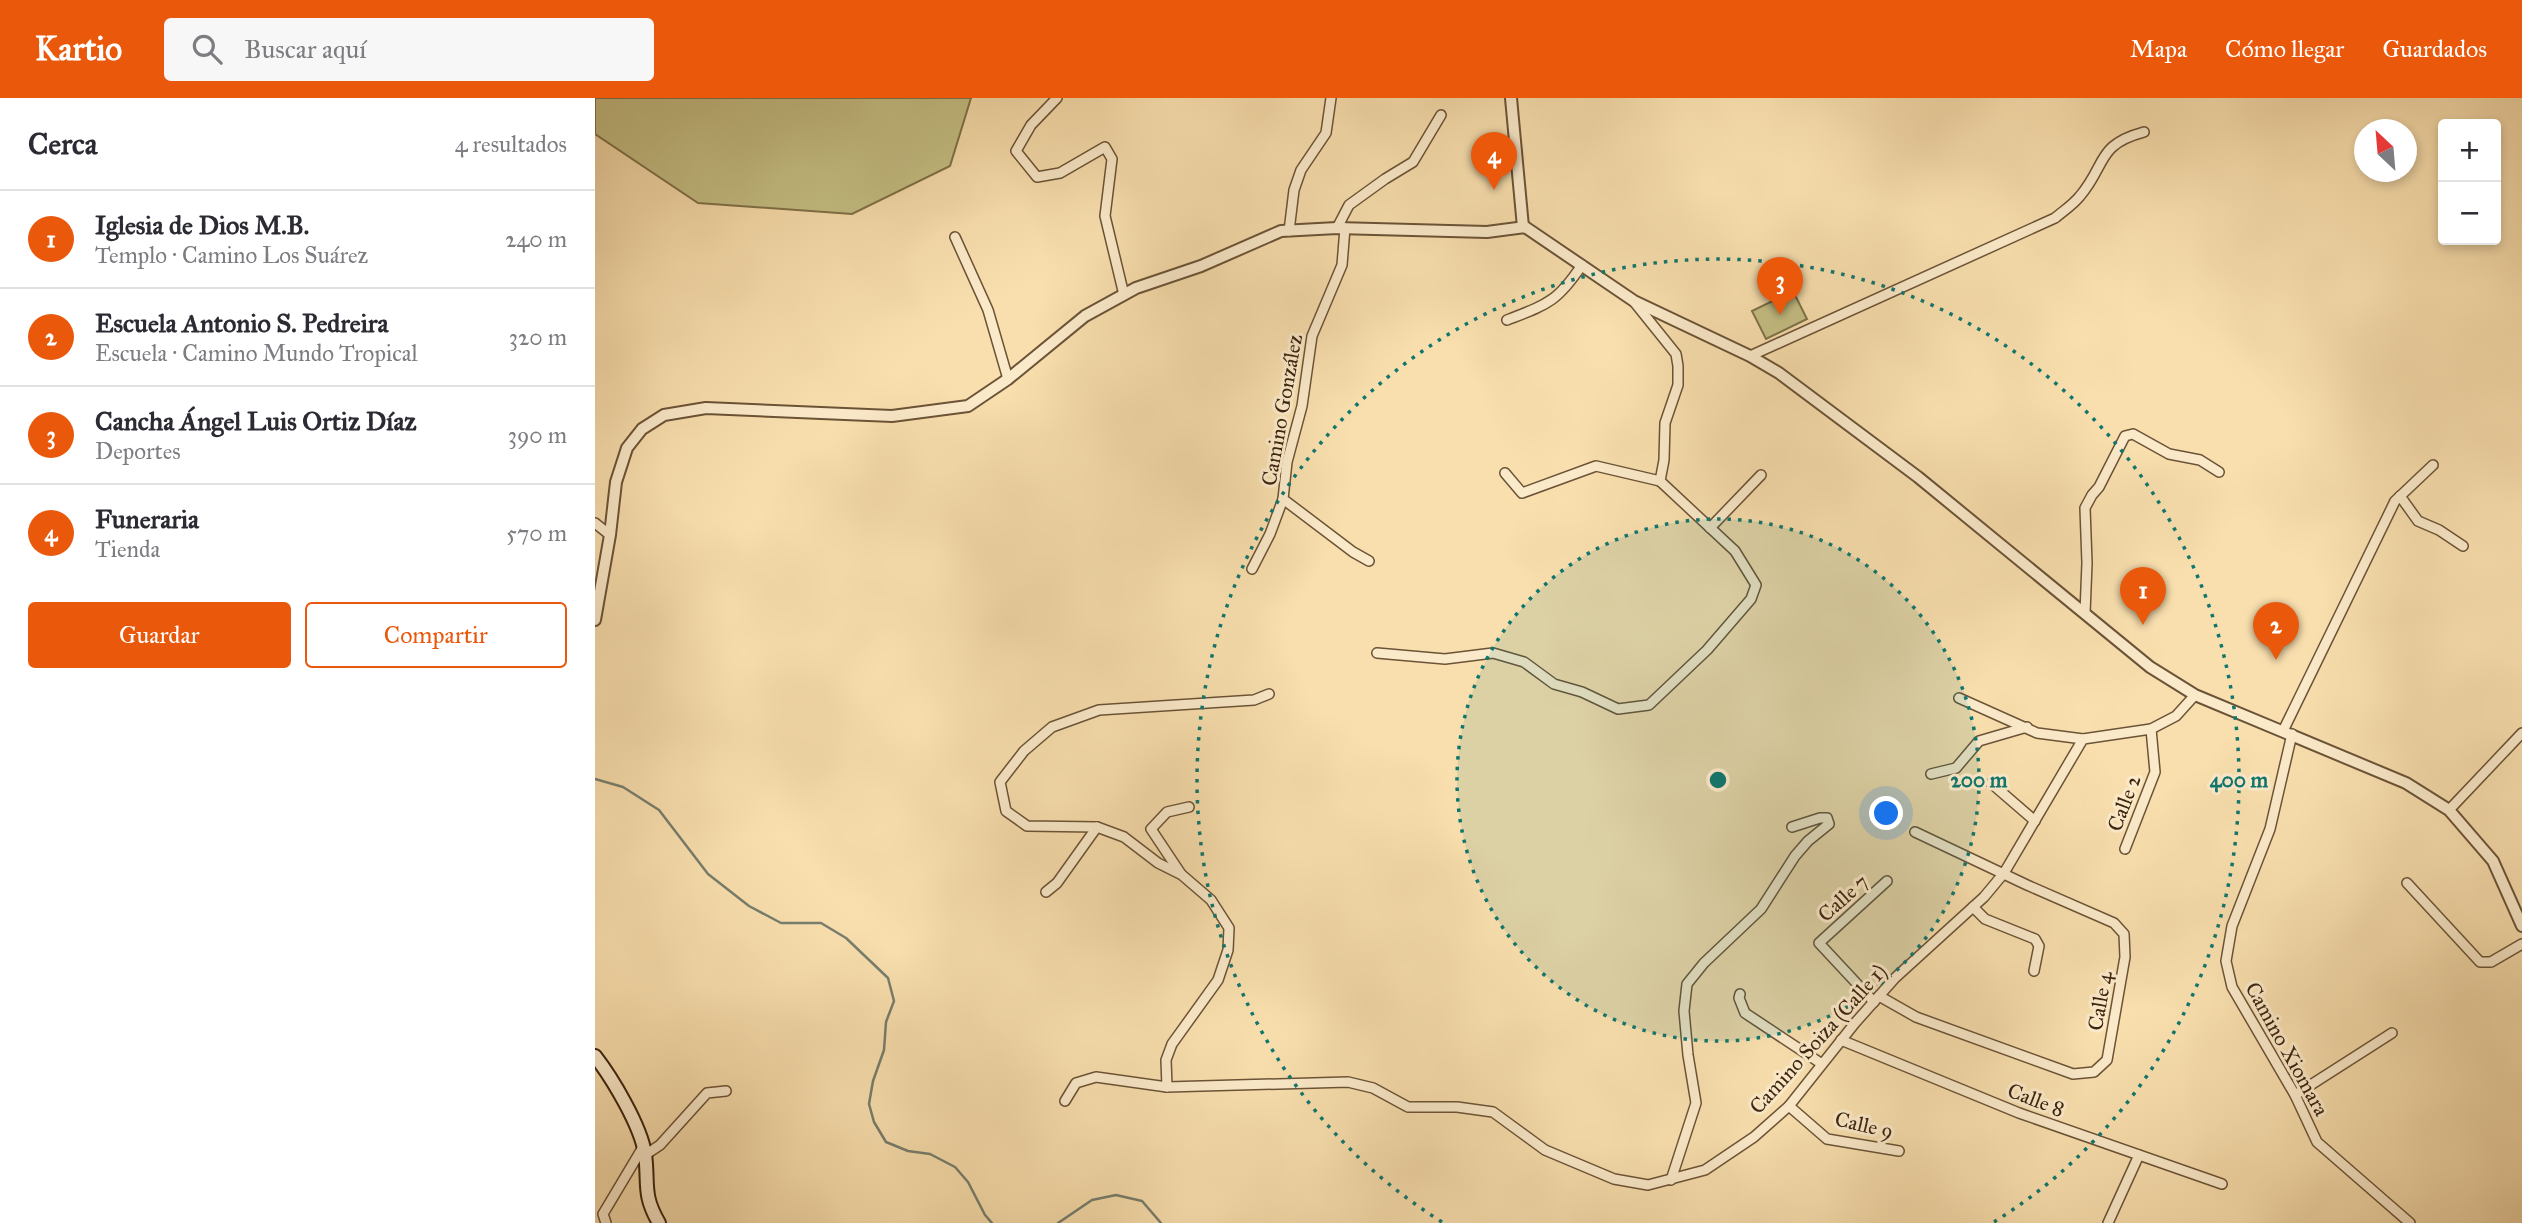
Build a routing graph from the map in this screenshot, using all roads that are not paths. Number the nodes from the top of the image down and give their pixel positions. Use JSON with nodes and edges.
{"nodes":[{"id":1,"x":1057,"y":98,"type":"edge"},
{"id":2,"x":1331,"y":98,"type":"edge"},
{"id":3,"x":1513,"y":100,"type":"edge"},
{"id":4,"x":1441,"y":115,"type":"dead end"},
{"id":5,"x":2144,"y":132,"type":"dead end"},
{"id":6,"x":1523,"y":227,"type":"junction"},
{"id":7,"x":1341,"y":228,"type":"junction"},
{"id":8,"x":1289,"y":231,"type":"junction"},
{"id":9,"x":955,"y":237,"type":"dead end"},
{"id":10,"x":1582,"y":265,"type":"junction"},
{"id":11,"x":1124,"y":295,"type":"junction"},
{"id":12,"x":1634,"y":301,"type":"junction"},
{"id":13,"x":1507,"y":320,"type":"dead end"},
{"id":14,"x":1750,"y":356,"type":"junction"},
{"id":15,"x":1009,"y":379,"type":"junction"},
{"id":16,"x":2433,"y":465,"type":"dead end"},
{"id":17,"x":2219,"y":472,"type":"dead end"},
{"id":18,"x":1505,"y":473,"type":"dead end"},
{"id":19,"x":1761,"y":475,"type":"dead end"},
{"id":20,"x":1660,"y":481,"type":"junction"},
{"id":21,"x":2400,"y":496,"type":"junction"},
{"id":22,"x":1283,"y":499,"type":"junction"},
{"id":23,"x":595,"y":523,"type":"edge"},
{"id":24,"x":1710,"y":528,"type":"junction"},
{"id":25,"x":610,"y":534,"type":"junction"},
{"id":26,"x":2463,"y":546,"type":"dead end"},
{"id":27,"x":1369,"y":561,"type":"dead end"},
{"id":28,"x":1252,"y":569,"type":"dead end"},
{"id":29,"x":2085,"y":613,"type":"junction"},
{"id":30,"x":595,"y":620,"type":"edge"},
{"id":31,"x":1377,"y":653,"type":"dead end"},
{"id":32,"x":1269,"y":694,"type":"dead end"},
{"id":33,"x":2195,"y":695,"type":"junction"},
{"id":34,"x":1959,"y":698,"type":"dead end"},
{"id":35,"x":2027,"y":727,"type":"junction"},
{"id":36,"x":2151,"y":729,"type":"junction"},
{"id":37,"x":2288,"y":732,"type":"junction"},
{"id":38,"x":2522,"y":733,"type":"edge"},
{"id":39,"x":2083,"y":739,"type":"junction"},
{"id":40,"x":1931,"y":774,"type":"dead end"},
{"id":41,"x":1991,"y":783,"type":"dead end"},
{"id":42,"x":1189,"y":807,"type":"dead end"},
{"id":43,"x":2449,"y":810,"type":"junction"},
{"id":44,"x":2035,"y":821,"type":"junction"},
{"id":45,"x":1097,"y":827,"type":"junction"},
{"id":46,"x":1791,"y":827,"type":"dead end"},
{"id":47,"x":1915,"y":832,"type":"dead end"},
{"id":48,"x":2125,"y":849,"type":"dead end"},
{"id":49,"x":2004,"y":873,"type":"junction"},
{"id":50,"x":1182,"y":875,"type":"junction"},
{"id":51,"x":1887,"y":881,"type":"dead end"},
{"id":52,"x":2407,"y":883,"type":"dead end"},
{"id":53,"x":1045,"y":892,"type":"dead end"},
{"id":54,"x":1973,"y":907,"type":"junction"},
{"id":55,"x":2522,"y":926,"type":"edge"},
{"id":56,"x":2522,"y":944,"type":"edge"},
{"id":57,"x":2034,"y":971,"type":"dead end"},
{"id":58,"x":1740,"y":994,"type":"dead end"},
{"id":59,"x":1876,"y":999,"type":"junction"},
{"id":60,"x":2392,"y":1033,"type":"dead end"},
{"id":61,"x":1841,"y":1040,"type":"junction"},
{"id":62,"x":595,"y":1056,"type":"edge"},
{"id":63,"x":1822,"y":1064,"type":"junction"},
{"id":64,"x":1167,"y":1087,"type":"junction"},
{"id":65,"x":726,"y":1091,"type":"dead end"},
{"id":66,"x":2295,"y":1094,"type":"junction"},
{"id":67,"x":1065,"y":1101,"type":"dead end"},
{"id":68,"x":1789,"y":1105,"type":"junction"},
{"id":69,"x":644,"y":1151,"type":"junction"},
{"id":70,"x":1899,"y":1151,"type":"dead end"},
{"id":71,"x":2139,"y":1155,"type":"junction"},
{"id":72,"x":1671,"y":1180,"type":"junction"},
{"id":73,"x":2222,"y":1184,"type":"dead end"},
{"id":74,"x":605,"y":1223,"type":"edge"},
{"id":75,"x":659,"y":1223,"type":"edge"},
{"id":76,"x":2108,"y":1223,"type":"edge"},
{"id":77,"x":2410,"y":1223,"type":"edge"}],
"edges":[{"from":1,"to":11,"type":"street"},
{"from":2,"to":8,"type":"street"},
{"from":3,"to":6,"type":"street"},
{"from":4,"to":7,"type":"street"},
{"from":5,"to":14,"type":"street"},
{"from":6,"to":7,"type":"street"},
{"from":6,"to":10,"type":"street"},
{"from":7,"to":8,"type":"street"},
{"from":7,"to":22,"type":"street","name":"Camino González"},
{"from":8,"to":11,"type":"street"},
{"from":9,"to":15,"type":"street"},
{"from":10,"to":12,"type":"street"},
{"from":10,"to":13,"type":"street"},
{"from":11,"to":15,"type":"street"},
{"from":12,"to":14,"type":"street"},
{"from":12,"to":20,"type":"street"},
{"from":14,"to":29,"type":"street"},
{"from":15,"to":25,"type":"street"},
{"from":16,"to":21,"type":"street","name":"Camino Xiomara"},
{"from":17,"to":29,"type":"street"},
{"from":18,"to":20,"type":"street"},
{"from":19,"to":24,"type":"street"},
{"from":20,"to":24,"type":"street"},
{"from":21,"to":26,"type":"street"},
{"from":21,"to":37,"type":"street","name":"Camino Xiomara"},
{"from":22,"to":27,"type":"street","name":"Camino González"},
{"from":22,"to":28,"type":"street"},
{"from":23,"to":25,"type":"street"},
{"from":24,"to":31,"type":"street"},
{"from":25,"to":30,"type":"street"},
{"from":29,"to":33,"type":"street"},
{"from":32,"to":45,"type":"street"},
{"from":33,"to":36,"type":"street"},
{"from":33,"to":37,"type":"street"},
{"from":34,"to":35,"type":"street"},
{"from":35,"to":39,"type":"street"},
{"from":35,"to":40,"type":"street"},
{"from":36,"to":39,"type":"street"},
{"from":36,"to":48,"type":"street","name":"Calle 2"},
{"from":37,"to":43,"type":"street"},
{"from":37,"to":66,"type":"street","name":"Camino Xiomara"},
{"from":38,"to":43,"type":"street"},
{"from":39,"to":44,"type":"street","name":"Camino Soiza (Calle 1)"},
{"from":41,"to":44,"type":"street"},
{"from":42,"to":50,"type":"street"},
{"from":43,"to":55,"type":"street"},
{"from":44,"to":49,"type":"street","name":"Camino Soiza (Calle 1)"},
{"from":45,"to":50,"type":"street"},
{"from":45,"to":53,"type":"street"},
{"from":46,"to":72,"type":"street"},
{"from":47,"to":49,"type":"street","name":"Calle 4"},
{"from":49,"to":54,"type":"street","name":"Camino Soiza (Calle 1)"},
{"from":49,"to":59,"type":"street","name":"Calle 4"},
{"from":50,"to":64,"type":"street"},
{"from":51,"to":59,"type":"street","name":"Calle 7"},
{"from":52,"to":56,"type":"street"},
{"from":54,"to":57,"type":"street"},
{"from":54,"to":59,"type":"street","name":"Camino Soiza (Calle 1)"},
{"from":58,"to":63,"type":"street"},
{"from":59,"to":61,"type":"street","name":"Camino Soiza (Calle 1)"},
{"from":60,"to":66,"type":"street"},
{"from":61,"to":63,"type":"street","name":"Camino Soiza (Calle 1)"},
{"from":61,"to":71,"type":"street","name":"Calle 8"},
{"from":62,"to":69,"type":"main road"},
{"from":63,"to":68,"type":"street","name":"Camino Soiza (Calle 1)"},
{"from":64,"to":67,"type":"street","name":"Camino Soiza (Calle 1)"},
{"from":64,"to":72,"type":"street","name":"Camino Soiza (Calle 1)"},
{"from":65,"to":69,"type":"street"},
{"from":66,"to":77,"type":"street","name":"Camino Xiomara"},
{"from":68,"to":70,"type":"street","name":"Calle 9"},
{"from":68,"to":72,"type":"street","name":"Camino Soiza (Calle 1)"},
{"from":69,"to":74,"type":"street"},
{"from":69,"to":75,"type":"main road"},
{"from":71,"to":73,"type":"street","name":"Calle 8"},
{"from":71,"to":76,"type":"street"}]}
